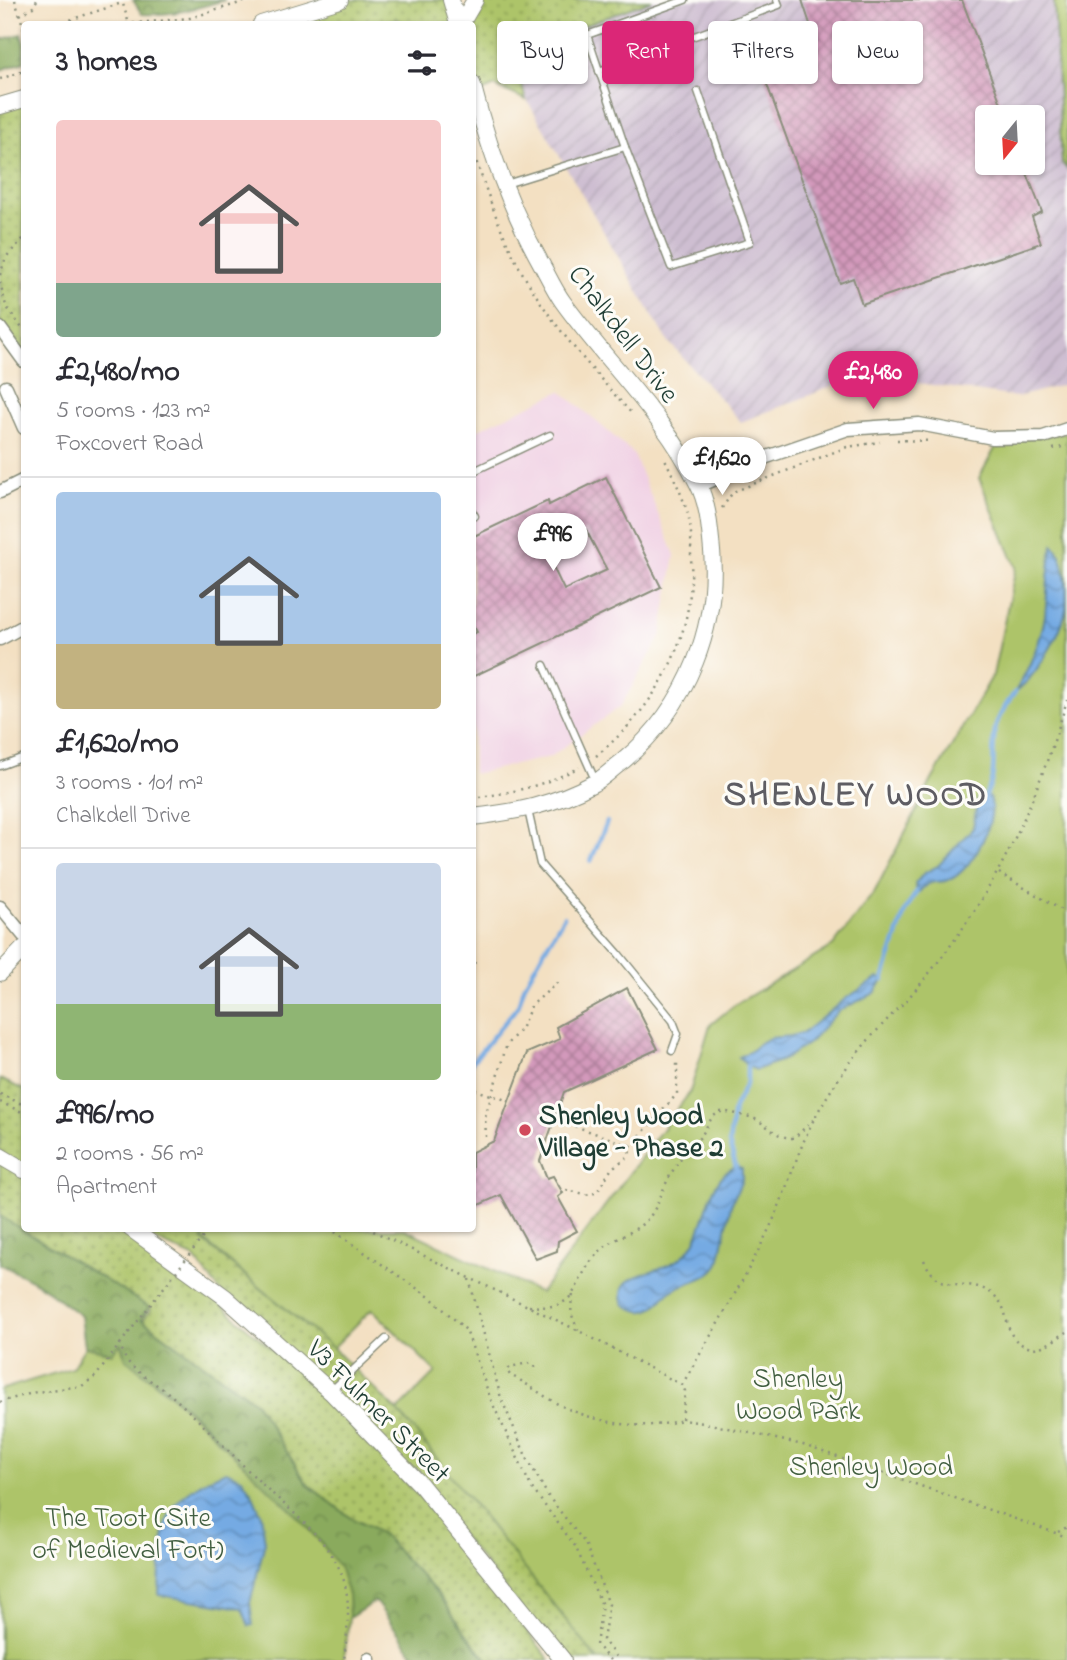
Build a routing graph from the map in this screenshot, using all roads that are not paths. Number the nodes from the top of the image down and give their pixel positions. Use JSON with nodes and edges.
{"nodes":[{"id":1,"x":340,"y":0,"type":"edge"},
{"id":2,"x":451,"y":0,"type":"edge"},
{"id":3,"x":475,"y":0,"type":"edge"},
{"id":4,"x":685,"y":0,"type":"edge"},
{"id":5,"x":777,"y":0,"type":"edge"},
{"id":6,"x":271,"y":21,"type":"edge"},
{"id":7,"x":459,"y":21,"type":"edge"},
{"id":8,"x":462,"y":21,"type":"edge"},
{"id":9,"x":599,"y":71,"type":"junction"},
{"id":10,"x":698,"y":91,"type":"dead end"},
{"id":11,"x":476,"y":97,"type":"edge"},
{"id":12,"x":21,"y":100,"type":"edge"},
{"id":13,"x":0,"y":106,"type":"edge"},
{"id":14,"x":625,"y":147,"type":"junction"},
{"id":15,"x":505,"y":185,"type":"junction"},
{"id":16,"x":0,"y":328,"type":"edge"},
{"id":17,"x":21,"y":357,"type":"edge"},
{"id":18,"x":6,"y":387,"type":"dead end"},
{"id":19,"x":21,"y":421,"type":"edge"},
{"id":20,"x":1067,"y":429,"type":"edge"},
{"id":21,"x":550,"y":435,"type":"dead end"},
{"id":22,"x":476,"y":470,"type":"edge"},
{"id":23,"x":21,"y":482,"type":"edge"},
{"id":24,"x":699,"y":486,"type":"junction"},
{"id":25,"x":0,"y":492,"type":"edge"},
{"id":26,"x":21,"y":628,"type":"edge"},
{"id":27,"x":0,"y":639,"type":"edge"},
{"id":28,"x":544,"y":665,"type":"dead end"},
{"id":29,"x":21,"y":758,"type":"edge"},
{"id":30,"x":0,"y":766,"type":"edge"},
{"id":31,"x":596,"y":782,"type":"junction"},
{"id":32,"x":528,"y":810,"type":"junction"},
{"id":33,"x":476,"y":816,"type":"edge"},
{"id":34,"x":0,"y":907,"type":"edge"},
{"id":35,"x":21,"y":932,"type":"edge"},
{"id":36,"x":21,"y":951,"type":"edge"},
{"id":37,"x":0,"y":973,"type":"edge"},
{"id":38,"x":672,"y":1051,"type":"road end"},
{"id":39,"x":0,"y":1156,"type":"edge"},
{"id":40,"x":21,"y":1168,"type":"edge"},
{"id":41,"x":136,"y":1232,"type":"edge"},
{"id":42,"x":386,"y":1339,"type":"dead end"},
{"id":43,"x":331,"y":1392,"type":"junction"},
{"id":44,"x":563,"y":1660,"type":"edge"}],
"edges":[{"from":1,"to":6,"type":"street"},
{"from":2,"to":7,"type":"street"},
{"from":3,"to":8,"type":"street"},
{"from":4,"to":9,"type":"lane"},
{"from":5,"to":9,"type":"lane"},
{"from":9,"to":14,"type":"lane"},
{"from":10,"to":14,"type":"lane"},
{"from":11,"to":15,"type":"street","name":"Chalkdell Drive"},
{"from":12,"to":13,"type":"street"},
{"from":14,"to":15,"type":"lane"},
{"from":15,"to":24,"type":"street","name":"Chalkdell Drive"},
{"from":16,"to":17,"type":"street"},
{"from":18,"to":19,"type":"street"},
{"from":20,"to":24,"type":"street"},
{"from":21,"to":22,"type":"lane"},
{"from":23,"to":25,"type":"street"},
{"from":24,"to":31,"type":"street","name":"Chalkdell Drive"},
{"from":26,"to":27,"type":"street"},
{"from":28,"to":31,"type":"lane"},
{"from":29,"to":30,"type":"lane"},
{"from":31,"to":32,"type":"street","name":"Chalkdell Drive"},
{"from":32,"to":33,"type":"street","name":"Chalkdell Drive"},
{"from":32,"to":38,"type":"lane"},
{"from":34,"to":35,"type":"street"},
{"from":36,"to":37,"type":"street"},
{"from":39,"to":40,"type":"street"},
{"from":41,"to":43,"type":"street","name":"V3 Fulmer Street"},
{"from":42,"to":43,"type":"lane"},
{"from":43,"to":44,"type":"street","name":"V3 Fulmer Street"}]}
